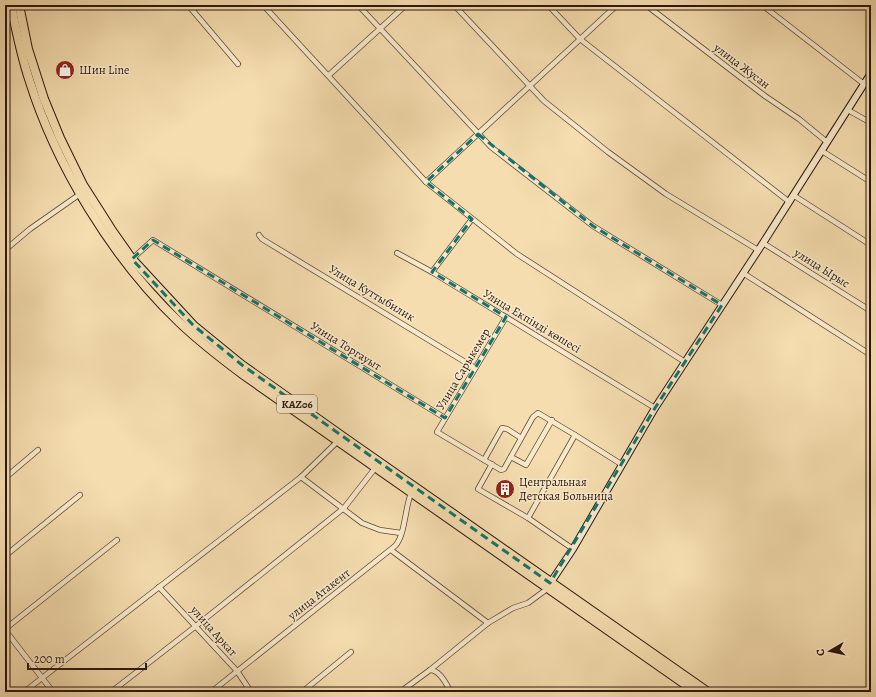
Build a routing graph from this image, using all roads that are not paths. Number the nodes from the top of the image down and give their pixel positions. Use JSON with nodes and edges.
{"nodes":[{"id":1,"x":11,"y":5,"type":"edge"},
{"id":2,"x":19,"y":5,"type":"edge"},
{"id":3,"x":188,"y":5,"type":"edge"},
{"id":4,"x":263,"y":5,"type":"edge"},
{"id":5,"x":358,"y":5,"type":"edge"},
{"id":6,"x":406,"y":5,"type":"edge"},
{"id":7,"x":454,"y":5,"type":"edge"},
{"id":8,"x":548,"y":5,"type":"edge"},
{"id":9,"x":617,"y":5,"type":"edge"},
{"id":10,"x":646,"y":5,"type":"edge"},
{"id":11,"x":762,"y":5,"type":"edge"},
{"id":12,"x":380,"y":30,"type":"junction"},
{"id":13,"x":580,"y":39,"type":"junction"},
{"id":14,"x":238,"y":64,"type":"dead end"},
{"id":15,"x":871,"y":73,"type":"edge"},
{"id":16,"x":328,"y":75,"type":"junction"},
{"id":17,"x":864,"y":84,"type":"junction"},
{"id":18,"x":530,"y":86,"type":"junction"},
{"id":19,"x":848,"y":110,"type":"junction"},
{"id":20,"x":871,"y":123,"type":"edge"},
{"id":21,"x":478,"y":134,"type":"junction"},
{"id":22,"x":827,"y":142,"type":"junction"},
{"id":23,"x":822,"y":151,"type":"junction"},
{"id":24,"x":426,"y":182,"type":"junction"},
{"id":25,"x":871,"y":182,"type":"edge"},
{"id":26,"x":80,"y":194,"type":"junction"},
{"id":27,"x":793,"y":195,"type":"junction"},
{"id":28,"x":788,"y":202,"type":"junction"},
{"id":29,"x":472,"y":219,"type":"junction"},
{"id":30,"x":259,"y":235,"type":"dead end"},
{"id":31,"x":763,"y":243,"type":"junction"},
{"id":32,"x":871,"y":245,"type":"edge"},
{"id":33,"x":5,"y":250,"type":"edge"},
{"id":34,"x":758,"y":250,"type":"junction"},
{"id":35,"x":397,"y":253,"type":"dead end"},
{"id":36,"x":132,"y":259,"type":"junction"},
{"id":37,"x":432,"y":272,"type":"junction"},
{"id":38,"x":743,"y":273,"type":"junction"},
{"id":39,"x":722,"y":305,"type":"junction"},
{"id":40,"x":871,"y":311,"type":"edge"},
{"id":41,"x":506,"y":317,"type":"junction"},
{"id":42,"x":871,"y":355,"type":"edge"},
{"id":43,"x":685,"y":362,"type":"junction"},
{"id":44,"x":475,"y":368,"type":"junction"},
{"id":45,"x":247,"y":373,"type":"junction"},
{"id":46,"x":655,"y":408,"type":"junction"},
{"id":47,"x":445,"y":418,"type":"junction"},
{"id":48,"x":552,"y":420,"type":"junction"},
{"id":49,"x":575,"y":435,"type":"junction"},
{"id":50,"x":521,"y":438,"type":"junction"},
{"id":51,"x":338,"y":442,"type":"junction"},
{"id":52,"x":38,"y":450,"type":"dead end"},
{"id":53,"x":511,"y":457,"type":"junction"},
{"id":54,"x":484,"y":460,"type":"junction"},
{"id":55,"x":492,"y":464,"type":"junction"},
{"id":56,"x":621,"y":464,"type":"junction"},
{"id":57,"x":376,"y":467,"type":"junction"},
{"id":58,"x":301,"y":477,"type":"junction"},
{"id":59,"x":5,"y":478,"type":"edge"},
{"id":60,"x":411,"y":493,"type":"junction"},
{"id":61,"x":80,"y":495,"type":"dead end"},
{"id":62,"x":344,"y":508,"type":"junction"},
{"id":63,"x":528,"y":518,"type":"junction"},
{"id":64,"x":401,"y":533,"type":"junction"},
{"id":65,"x":117,"y":540,"type":"dead end"},
{"id":66,"x":573,"y":548,"type":"junction"},
{"id":67,"x":391,"y":550,"type":"junction"},
{"id":68,"x":5,"y":556,"type":"edge"},
{"id":69,"x":548,"y":586,"type":"junction"},
{"id":70,"x":159,"y":587,"type":"junction"},
{"id":71,"x":488,"y":623,"type":"junction"},
{"id":72,"x":196,"y":626,"type":"junction"},
{"id":73,"x":5,"y":629,"type":"edge"},
{"id":74,"x":351,"y":652,"type":"dead end"},
{"id":75,"x":430,"y":670,"type":"junction"},
{"id":76,"x":237,"y":672,"type":"junction"},
{"id":77,"x":42,"y":678,"type":"junction"},
{"id":78,"x":24,"y":692,"type":"edge"},
{"id":79,"x":53,"y":692,"type":"edge"},
{"id":80,"x":111,"y":692,"type":"edge"},
{"id":81,"x":211,"y":692,"type":"edge"},
{"id":82,"x":251,"y":692,"type":"edge"},
{"id":83,"x":302,"y":692,"type":"edge"},
{"id":84,"x":400,"y":692,"type":"edge"},
{"id":85,"x":451,"y":692,"type":"edge"},
{"id":86,"x":696,"y":692,"type":"edge"},
{"id":87,"x":708,"y":692,"type":"edge"}],
"edges":[{"from":1,"to":26,"type":"highway","number":"KАZ06"},
{"from":2,"to":36,"type":"highway","number":"KАZ06"},
{"from":3,"to":14,"type":"street"},
{"from":4,"to":16,"type":"street"},
{"from":5,"to":12,"type":"street"},
{"from":6,"to":12,"type":"street"},
{"from":7,"to":18,"type":"street"},
{"from":8,"to":13,"type":"street"},
{"from":9,"to":13,"type":"street"},
{"from":10,"to":22,"type":"street","name":"улица Жусан"},
{"from":11,"to":17,"type":"street"},
{"from":12,"to":16,"type":"street"},
{"from":12,"to":21,"type":"street"},
{"from":13,"to":18,"type":"street"},
{"from":13,"to":28,"type":"street"},
{"from":15,"to":17,"type":"main road"},
{"from":16,"to":24,"type":"street"},
{"from":17,"to":19,"type":"main road"},
{"from":18,"to":21,"type":"street"},
{"from":18,"to":34,"type":"street"},
{"from":19,"to":20,"type":"street"},
{"from":19,"to":22,"type":"main road"},
{"from":21,"to":24,"type":"street"},
{"from":21,"to":39,"type":"street"},
{"from":22,"to":23,"type":"main road"},
{"from":23,"to":25,"type":"street"},
{"from":23,"to":27,"type":"main road"},
{"from":24,"to":29,"type":"street"},
{"from":26,"to":33,"type":"street"},
{"from":26,"to":45,"type":"highway","number":"KАZ06"},
{"from":27,"to":28,"type":"main road"},
{"from":27,"to":32,"type":"street"},
{"from":28,"to":31,"type":"main road"},
{"from":29,"to":37,"type":"street"},
{"from":29,"to":43,"type":"street"},
{"from":30,"to":44,"type":"street","name":"Улица Куттыбилик"},
{"from":31,"to":34,"type":"main road"},
{"from":31,"to":40,"type":"street","name":"улица Ырыс"},
{"from":34,"to":38,"type":"main road"},
{"from":35,"to":37,"type":"street","name":"Улица Екпінді көшесі"},
{"from":36,"to":45,"type":"highway","number":"KАZ06"},
{"from":36,"to":47,"type":"street","name":"Улица Торгауыт"},
{"from":37,"to":41,"type":"street","name":"Улица Екпінді көшесі"},
{"from":38,"to":39,"type":"main road"},
{"from":38,"to":42,"type":"street"},
{"from":39,"to":43,"type":"main road"},
{"from":41,"to":44,"type":"street","name":"Улица Сарыкемер"},
{"from":41,"to":46,"type":"street","name":"Улица Екпінді көшесі"},
{"from":43,"to":46,"type":"main road"},
{"from":44,"to":47,"type":"street","name":"Улица Сарыкемер"},
{"from":45,"to":51,"type":"highway","number":"KАZ06"},
{"from":45,"to":69,"type":"highway","number":"KАZ06"},
{"from":46,"to":56,"type":"main road"},
{"from":47,"to":54,"type":"street","name":"Улица Сарыкемер"},
{"from":48,"to":49,"type":"street"},
{"from":48,"to":50,"type":"street"},
{"from":48,"to":53,"type":"street"},
{"from":49,"to":56,"type":"street"},
{"from":49,"to":63,"type":"street"},
{"from":50,"to":53,"type":"street"},
{"from":50,"to":54,"type":"street"},
{"from":51,"to":57,"type":"highway","number":"KАZ06"},
{"from":51,"to":58,"type":"street"},
{"from":52,"to":59,"type":"street"},
{"from":53,"to":55,"type":"street"},
{"from":54,"to":55,"type":"street"},
{"from":55,"to":63,"type":"street"},
{"from":56,"to":66,"type":"main road"},
{"from":57,"to":60,"type":"highway","number":"KАZ06"},
{"from":57,"to":62,"type":"street"},
{"from":58,"to":62,"type":"street"},
{"from":58,"to":70,"type":"street"},
{"from":60,"to":64,"type":"street","name":"улица Атакент"},
{"from":60,"to":69,"type":"highway","number":"KАZ06"},
{"from":61,"to":68,"type":"street"},
{"from":62,"to":64,"type":"street"},
{"from":62,"to":72,"type":"street"},
{"from":63,"to":66,"type":"street"},
{"from":64,"to":67,"type":"street","name":"улица Атакент"},
{"from":65,"to":73,"type":"street"},
{"from":66,"to":69,"type":"main road"},
{"from":67,"to":71,"type":"street"},
{"from":67,"to":76,"type":"street","name":"улица Атакент"},
{"from":69,"to":71,"type":"street"},
{"from":69,"to":86,"type":"highway","number":"KАZ06"},
{"from":69,"to":87,"type":"highway","number":"KАZ06"},
{"from":70,"to":72,"type":"street","name":"улица Аркат"},
{"from":70,"to":77,"type":"street"},
{"from":71,"to":75,"type":"street"},
{"from":72,"to":76,"type":"street","name":"улица Аркат"},
{"from":72,"to":80,"type":"street"},
{"from":73,"to":77,"type":"street"},
{"from":74,"to":83,"type":"street"},
{"from":75,"to":84,"type":"street"},
{"from":75,"to":85,"type":"street"},
{"from":76,"to":81,"type":"street","name":"улица Атакент"},
{"from":76,"to":82,"type":"street","name":"улица Аркат"},
{"from":77,"to":78,"type":"street"},
{"from":77,"to":79,"type":"street"}]}
